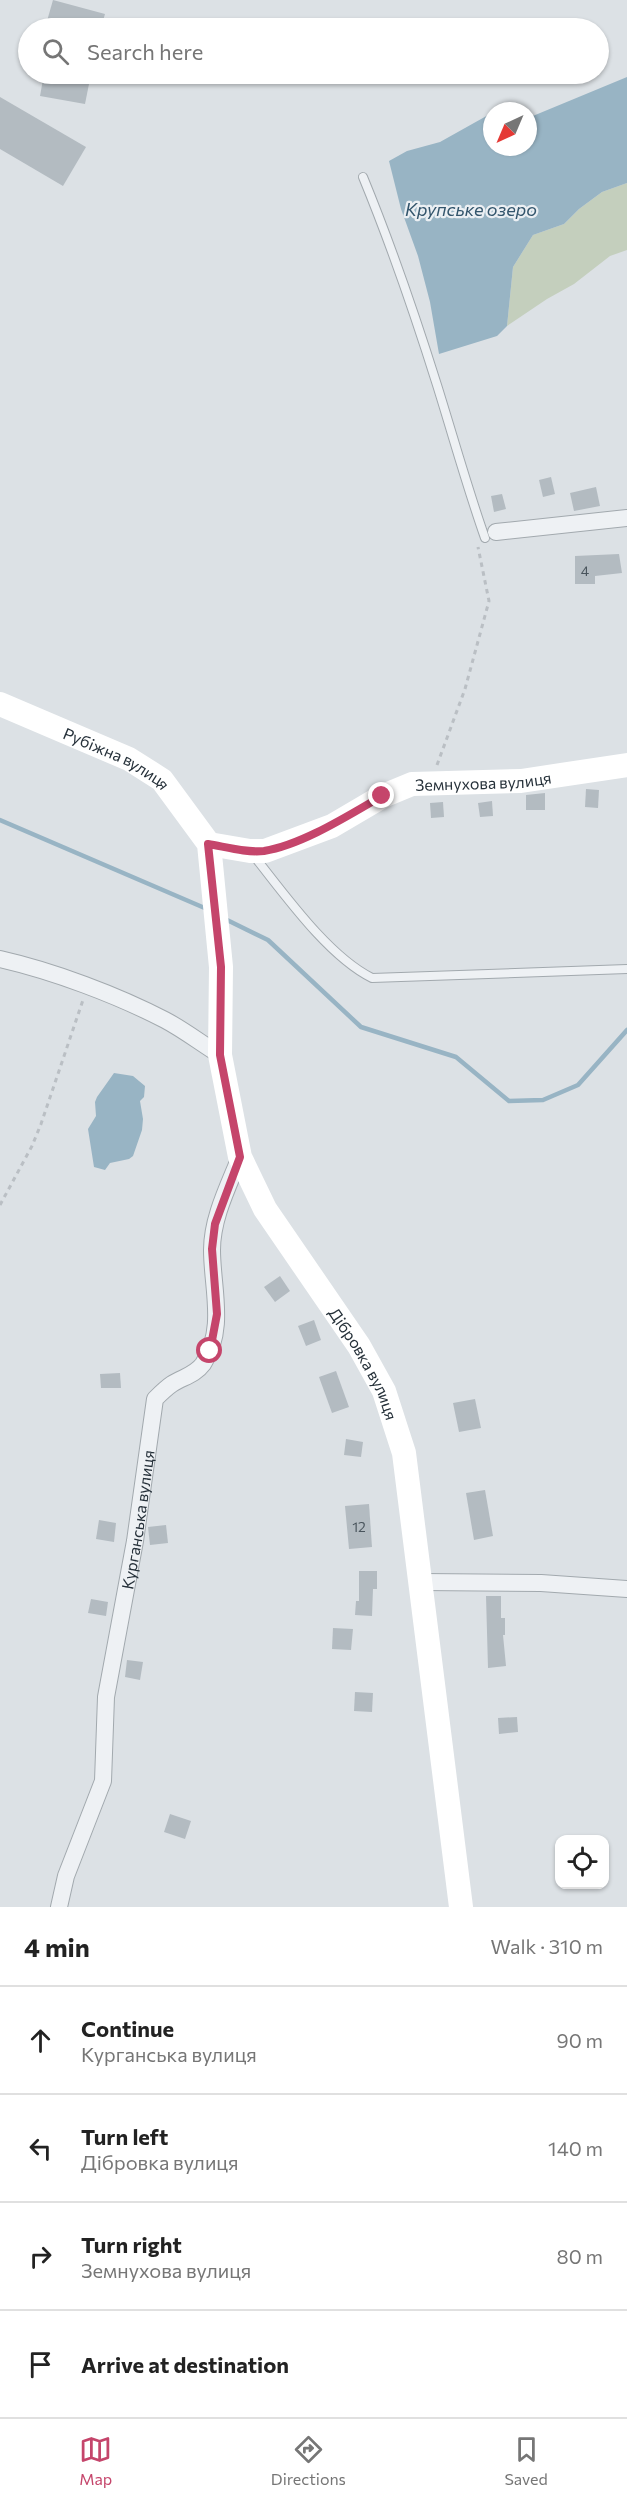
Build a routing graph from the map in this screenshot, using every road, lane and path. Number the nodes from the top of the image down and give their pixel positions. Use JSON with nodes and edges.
{"nodes":[{"id":1,"x":363,"y":177,"type":"dead end"},
{"id":2,"x":627,"y":518,"type":"edge"},
{"id":3,"x":487,"y":536,"type":"junction"},
{"id":4,"x":0,"y":704,"type":"edge"},
{"id":5,"x":627,"y":765,"type":"edge"},
{"id":6,"x":423,"y":783,"type":"junction"},
{"id":7,"x":208,"y":844,"type":"junction"},
{"id":8,"x":250,"y":851,"type":"junction"},
{"id":9,"x":0,"y":959,"type":"edge"},
{"id":10,"x":627,"y":969,"type":"edge"},
{"id":11,"x":88,"y":987,"type":"junction"},
{"id":12,"x":220,"y":1055,"type":"junction"},
{"id":13,"x":240,"y":1157,"type":"junction"},
{"id":14,"x":0,"y":1205,"type":"edge"},
{"id":15,"x":422,"y":1582,"type":"junction"},
{"id":16,"x":627,"y":1589,"type":"edge"},
{"id":17,"x":59,"y":1907,"type":"edge"},
{"id":18,"x":461,"y":1907,"type":"edge"}],
"edges":[{"from":1,"to":3,"type":"lane"},
{"from":2,"to":3,"type":"street"},
{"from":3,"to":6,"type":"path"},
{"from":4,"to":7,"type":"street","name":"Рубіжна вулиця"},
{"from":5,"to":6,"type":"street","name":"Земнухова вулиця"},
{"from":6,"to":8,"type":"street","name":"Земнухова вулиця"},
{"from":7,"to":8,"type":"street","name":"Земнухова вулиця"},
{"from":7,"to":12,"type":"street","name":"Дібровка вулиця"},
{"from":8,"to":10,"type":"lane"},
{"from":9,"to":11,"type":"street"},
{"from":11,"to":12,"type":"street"},
{"from":11,"to":14,"type":"path"},
{"from":12,"to":13,"type":"street","name":"Дібровка вулиця"},
{"from":13,"to":15,"type":"street","name":"Дібровка вулиця"},
{"from":13,"to":17,"type":"street","name":"Курганська вулиця"},
{"from":15,"to":16,"type":"street"},
{"from":15,"to":18,"type":"street","name":"Дібровка вулиця"}]}
